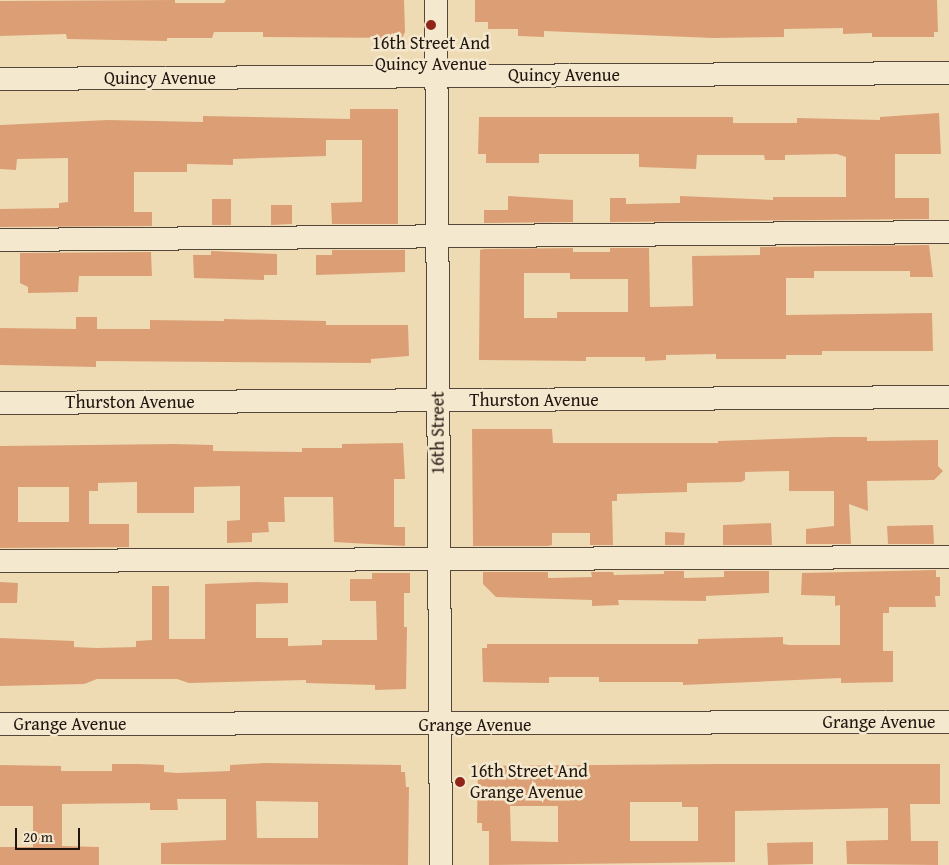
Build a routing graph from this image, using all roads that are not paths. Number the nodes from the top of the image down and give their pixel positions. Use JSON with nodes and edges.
{"nodes":[{"id":1,"x":436,"y":0,"type":"edge"},
{"id":2,"x":949,"y":73,"type":"edge"},
{"id":3,"x":436,"y":76,"type":"junction"},
{"id":4,"x":0,"y":79,"type":"edge"},
{"id":5,"x":949,"y":232,"type":"edge"},
{"id":6,"x":437,"y":236,"type":"junction"},
{"id":7,"x":0,"y":240,"type":"edge"},
{"id":8,"x":949,"y":398,"type":"edge"},
{"id":9,"x":438,"y":401,"type":"junction"},
{"id":10,"x":0,"y":403,"type":"edge"},
{"id":11,"x":439,"y":557,"type":"junction"},
{"id":12,"x":949,"y":557,"type":"edge"},
{"id":13,"x":0,"y":561,"type":"edge"},
{"id":14,"x":949,"y":722,"type":"edge"},
{"id":15,"x":0,"y":724,"type":"edge"},
{"id":16,"x":440,"y":725,"type":"junction"},
{"id":17,"x":441,"y":865,"type":"edge"}],
"edges":[{"from":1,"to":3,"type":"street","name":"16th Street"},
{"from":2,"to":3,"type":"street","name":"Quincy Avenue"},
{"from":3,"to":4,"type":"street","name":"Quincy Avenue"},
{"from":3,"to":6,"type":"street","name":"16th Street"},
{"from":5,"to":6,"type":"street"},
{"from":6,"to":7,"type":"street"},
{"from":6,"to":9,"type":"street","name":"16th Street"},
{"from":8,"to":9,"type":"street","name":"Thurston Avenue"},
{"from":9,"to":10,"type":"street","name":"Thurston Avenue"},
{"from":9,"to":11,"type":"street","name":"16th Street"},
{"from":11,"to":12,"type":"street"},
{"from":11,"to":13,"type":"street"},
{"from":11,"to":16,"type":"street","name":"16th Street"},
{"from":14,"to":16,"type":"street","name":"Grange Avenue"},
{"from":15,"to":16,"type":"street","name":"Grange Avenue"},
{"from":16,"to":17,"type":"street","name":"16th Street"}]}
